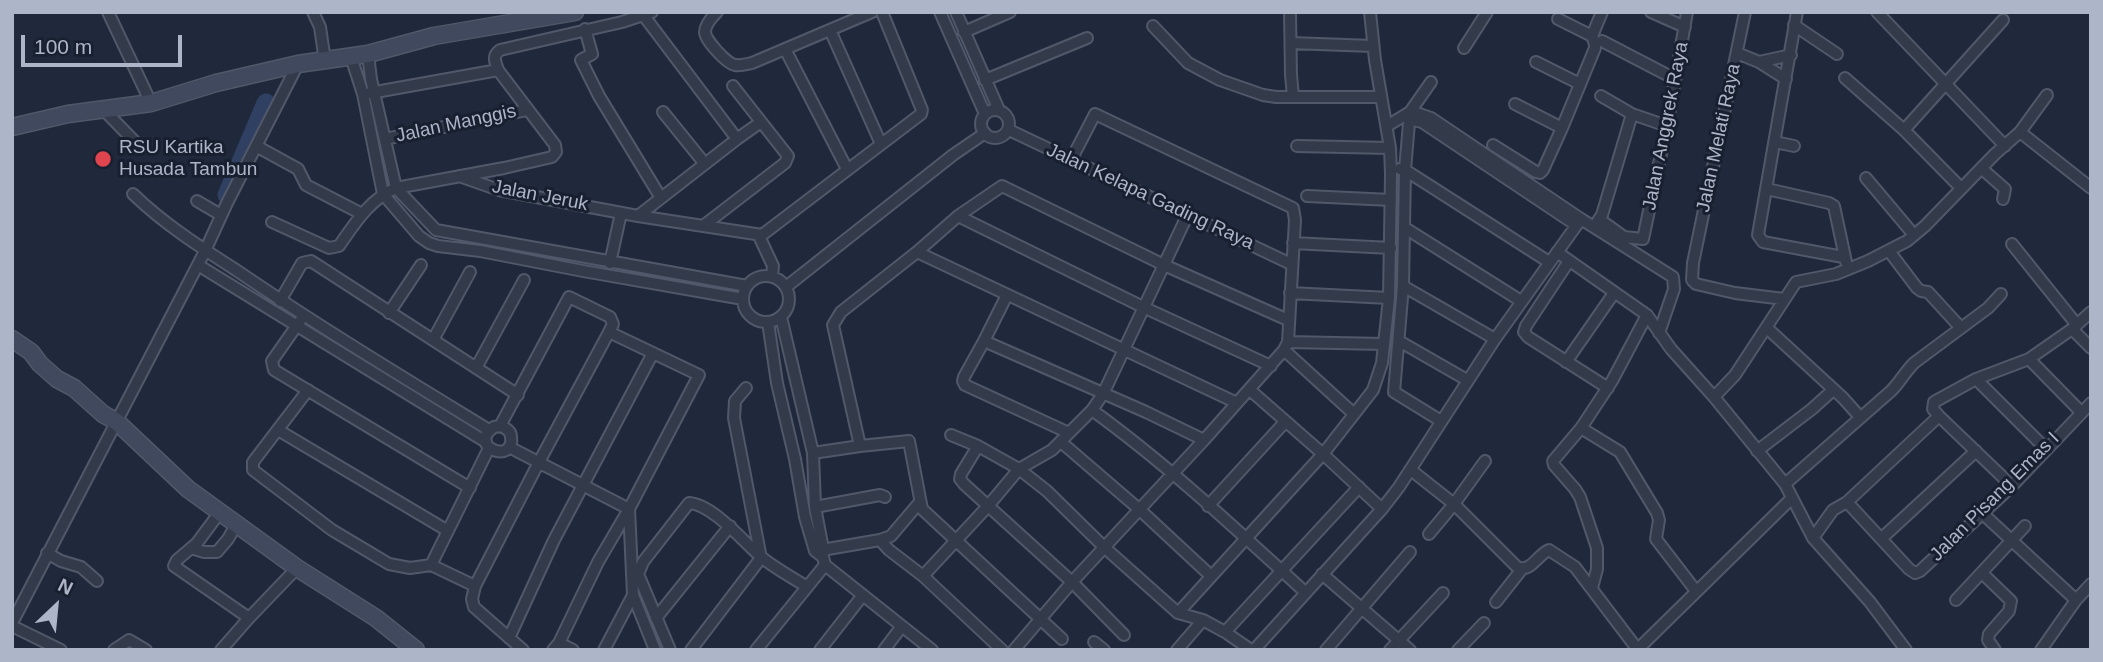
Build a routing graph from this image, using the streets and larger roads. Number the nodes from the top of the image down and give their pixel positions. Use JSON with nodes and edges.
{"nodes":[{"id":1,"x":108,"y":12,"type":"edge"},
{"id":2,"x":313,"y":12,"type":"edge"},
{"id":3,"x":575,"y":12,"type":"edge"},
{"id":4,"x":717,"y":12,"type":"edge"},
{"id":5,"x":873,"y":12,"type":"edge"},
{"id":6,"x":882,"y":12,"type":"edge"},
{"id":7,"x":940,"y":12,"type":"edge"},
{"id":8,"x":956,"y":12,"type":"edge"},
{"id":9,"x":1010,"y":12,"type":"edge"},
{"id":10,"x":1290,"y":12,"type":"edge"},
{"id":11,"x":1370,"y":12,"type":"edge"},
{"id":12,"x":1488,"y":12,"type":"edge"},
{"id":13,"x":1602,"y":12,"type":"edge"},
{"id":14,"x":1651,"y":12,"type":"edge"},
{"id":15,"x":1688,"y":12,"type":"edge"},
{"id":16,"x":1745,"y":12,"type":"edge"},
{"id":17,"x":1797,"y":12,"type":"edge"},
{"id":18,"x":1877,"y":12,"type":"edge"},
{"id":19,"x":648,"y":14,"type":"edge"},
{"id":20,"x":1558,"y":19,"type":"dead end"},
{"id":21,"x":2003,"y":20,"type":"dead end"},
{"id":22,"x":1794,"y":25,"type":"junction"},
{"id":23,"x":1153,"y":26,"type":"dead end"},
{"id":24,"x":1685,"y":27,"type":"junction"},
{"id":25,"x":585,"y":30,"type":"junction"},
{"id":26,"x":830,"y":30,"type":"junction"},
{"id":27,"x":964,"y":32,"type":"junction"},
{"id":28,"x":1087,"y":38,"type":"dead end"},
{"id":29,"x":1597,"y":38,"type":"junction"},
{"id":30,"x":1291,"y":43,"type":"junction"},
{"id":31,"x":1373,"y":46,"type":"junction"},
{"id":32,"x":785,"y":48,"type":"junction"},
{"id":33,"x":1464,"y":48,"type":"dead end"},
{"id":34,"x":1791,"y":49,"type":"junction"},
{"id":35,"x":368,"y":54,"type":"junction"},
{"id":36,"x":1737,"y":54,"type":"junction"},
{"id":37,"x":1837,"y":54,"type":"dead end"},
{"id":38,"x":351,"y":57,"type":"junction"},
{"id":39,"x":324,"y":61,"type":"junction"},
{"id":40,"x":1536,"y":62,"type":"dead end"},
{"id":41,"x":1759,"y":62,"type":"junction"},
{"id":42,"x":298,"y":64,"type":"junction"},
{"id":43,"x":498,"y":71,"type":"junction"},
{"id":44,"x":1845,"y":78,"type":"dead end"},
{"id":45,"x":1675,"y":79,"type":"junction"},
{"id":46,"x":1786,"y":79,"type":"junction"},
{"id":47,"x":985,"y":80,"type":"junction"},
{"id":48,"x":1431,"y":82,"type":"dead end"},
{"id":49,"x":1580,"y":84,"type":"junction"},
{"id":50,"x":1945,"y":85,"type":"junction"},
{"id":51,"x":733,"y":86,"type":"dead end"},
{"id":52,"x":368,"y":93,"type":"junction"},
{"id":53,"x":2047,"y":95,"type":"dead end"},
{"id":54,"x":1293,"y":96,"type":"junction"},
{"id":55,"x":1601,"y":96,"type":"dead end"},
{"id":56,"x":1381,"y":97,"type":"junction"},
{"id":57,"x":152,"y":103,"type":"junction"},
{"id":58,"x":1515,"y":104,"type":"dead end"},
{"id":59,"x":103,"y":109,"type":"junction"},
{"id":60,"x":527,"y":110,"type":"junction"},
{"id":61,"x":999,"y":110,"type":"junction"},
{"id":62,"x":1411,"y":111,"type":"junction"},
{"id":63,"x":663,"y":112,"type":"dead end"},
{"id":64,"x":985,"y":114,"type":"junction"},
{"id":65,"x":1632,"y":114,"type":"junction"},
{"id":66,"x":761,"y":122,"type":"junction"},
{"id":67,"x":1387,"y":126,"type":"junction"},
{"id":68,"x":1667,"y":126,"type":"junction"},
{"id":69,"x":12,"y":127,"type":"edge"},
{"id":70,"x":1562,"y":128,"type":"junction"},
{"id":71,"x":1009,"y":130,"type":"junction"},
{"id":72,"x":1904,"y":130,"type":"junction"},
{"id":73,"x":2020,"y":132,"type":"junction"},
{"id":74,"x":985,"y":133,"type":"junction"},
{"id":75,"x":385,"y":139,"type":"junction"},
{"id":76,"x":737,"y":139,"type":"junction"},
{"id":77,"x":1775,"y":142,"type":"junction"},
{"id":78,"x":136,"y":143,"type":"dead end"},
{"id":79,"x":881,"y":144,"type":"junction"},
{"id":80,"x":1493,"y":145,"type":"dead end"},
{"id":81,"x":256,"y":146,"type":"junction"},
{"id":82,"x":1297,"y":146,"type":"dead end"},
{"id":83,"x":1794,"y":146,"type":"dead end"},
{"id":84,"x":2005,"y":146,"type":"junction"},
{"id":85,"x":1390,"y":148,"type":"junction"},
{"id":86,"x":1071,"y":160,"type":"junction"},
{"id":87,"x":705,"y":164,"type":"junction"},
{"id":88,"x":1391,"y":168,"type":"junction"},
{"id":89,"x":1981,"y":168,"type":"junction"},
{"id":90,"x":848,"y":169,"type":"junction"},
{"id":91,"x":1405,"y":170,"type":"junction"},
{"id":92,"x":459,"y":176,"type":"junction"},
{"id":93,"x":1866,"y":178,"type":"dead end"},
{"id":94,"x":396,"y":188,"type":"junction"},
{"id":95,"x":1961,"y":188,"type":"junction"},
{"id":96,"x":2091,"y":188,"type":"edge"},
{"id":97,"x":1767,"y":189,"type":"junction"},
{"id":98,"x":133,"y":194,"type":"dead end"},
{"id":99,"x":383,"y":194,"type":"junction"},
{"id":100,"x":1307,"y":196,"type":"dead end"},
{"id":101,"x":660,"y":198,"type":"junction"},
{"id":102,"x":2003,"y":199,"type":"dead end"},
{"id":103,"x":1391,"y":200,"type":"junction"},
{"id":104,"x":197,"y":201,"type":"dead end"},
{"id":105,"x":621,"y":212,"type":"junction"},
{"id":106,"x":362,"y":214,"type":"junction"},
{"id":107,"x":221,"y":215,"type":"junction"},
{"id":108,"x":638,"y":216,"type":"junction"},
{"id":109,"x":958,"y":216,"type":"junction"},
{"id":110,"x":1187,"y":216,"type":"junction"},
{"id":111,"x":272,"y":222,"type":"dead end"},
{"id":112,"x":1579,"y":222,"type":"junction"},
{"id":113,"x":1596,"y":223,"type":"junction"},
{"id":114,"x":703,"y":226,"type":"junction"},
{"id":115,"x":1405,"y":228,"type":"junction"},
{"id":116,"x":1914,"y":235,"type":"junction"},
{"id":117,"x":759,"y":236,"type":"junction"},
{"id":118,"x":1293,"y":243,"type":"junction"},
{"id":119,"x":2012,"y":244,"type":"dead end"},
{"id":120,"x":1391,"y":247,"type":"junction"},
{"id":121,"x":205,"y":251,"type":"junction"},
{"id":122,"x":1889,"y":251,"type":"junction"},
{"id":123,"x":917,"y":252,"type":"junction"},
{"id":124,"x":1557,"y":252,"type":"junction"},
{"id":125,"x":1843,"y":257,"type":"junction"},
{"id":126,"x":1569,"y":261,"type":"junction"},
{"id":127,"x":1549,"y":262,"type":"junction"},
{"id":128,"x":610,"y":263,"type":"junction"},
{"id":129,"x":1291,"y":264,"type":"junction"},
{"id":130,"x":198,"y":265,"type":"junction"},
{"id":131,"x":421,"y":265,"type":"dead end"},
{"id":132,"x":1164,"y":265,"type":"junction"},
{"id":133,"x":1849,"y":268,"type":"junction"},
{"id":134,"x":470,"y":272,"type":"dead end"},
{"id":135,"x":772,"y":277,"type":"junction"},
{"id":136,"x":524,"y":280,"type":"dead end"},
{"id":137,"x":747,"y":286,"type":"junction"},
{"id":138,"x":1403,"y":286,"type":"junction"},
{"id":139,"x":786,"y":287,"type":"junction"},
{"id":140,"x":1290,"y":293,"type":"junction"},
{"id":141,"x":1614,"y":293,"type":"junction"},
{"id":142,"x":1007,"y":295,"type":"junction"},
{"id":143,"x":2001,"y":295,"type":"dead end"},
{"id":144,"x":1388,"y":298,"type":"junction"},
{"id":145,"x":743,"y":299,"type":"junction"},
{"id":146,"x":1784,"y":299,"type":"junction"},
{"id":147,"x":280,"y":301,"type":"junction"},
{"id":148,"x":1521,"y":301,"type":"junction"},
{"id":149,"x":1143,"y":307,"type":"junction"},
{"id":150,"x":2091,"y":312,"type":"edge"},
{"id":151,"x":389,"y":313,"type":"junction"},
{"id":152,"x":1647,"y":315,"type":"junction"},
{"id":153,"x":304,"y":316,"type":"junction"},
{"id":154,"x":780,"y":317,"type":"junction"},
{"id":155,"x":1288,"y":320,"type":"junction"},
{"id":156,"x":768,"y":322,"type":"junction"},
{"id":157,"x":297,"y":326,"type":"junction"},
{"id":158,"x":2075,"y":327,"type":"junction"},
{"id":159,"x":1961,"y":328,"type":"junction"},
{"id":160,"x":1768,"y":329,"type":"junction"},
{"id":161,"x":609,"y":332,"type":"junction"},
{"id":162,"x":1659,"y":332,"type":"junction"},
{"id":163,"x":1495,"y":339,"type":"junction"},
{"id":164,"x":12,"y":340,"type":"edge"},
{"id":165,"x":433,"y":341,"type":"junction"},
{"id":166,"x":984,"y":341,"type":"junction"},
{"id":167,"x":1399,"y":341,"type":"junction"},
{"id":168,"x":1384,"y":344,"type":"junction"},
{"id":169,"x":1286,"y":346,"type":"junction"},
{"id":170,"x":2091,"y":348,"type":"edge"},
{"id":171,"x":1124,"y":350,"type":"junction"},
{"id":172,"x":653,"y":353,"type":"junction"},
{"id":173,"x":361,"y":358,"type":"junction"},
{"id":174,"x":2029,"y":359,"type":"junction"},
{"id":175,"x":1566,"y":362,"type":"junction"},
{"id":176,"x":1271,"y":366,"type":"junction"},
{"id":177,"x":476,"y":368,"type":"junction"},
{"id":178,"x":1976,"y":379,"type":"junction"},
{"id":179,"x":1467,"y":380,"type":"junction"},
{"id":180,"x":746,"y":388,"type":"dead end"},
{"id":181,"x":1608,"y":388,"type":"junction"},
{"id":182,"x":308,"y":390,"type":"junction"},
{"id":183,"x":1250,"y":390,"type":"junction"},
{"id":184,"x":1833,"y":390,"type":"junction"},
{"id":185,"x":1103,"y":394,"type":"junction"},
{"id":186,"x":518,"y":395,"type":"junction"},
{"id":187,"x":1714,"y":397,"type":"junction"},
{"id":188,"x":1237,"y":402,"type":"junction"},
{"id":189,"x":2091,"y":403,"type":"edge"},
{"id":190,"x":1092,"y":410,"type":"junction"},
{"id":191,"x":2081,"y":412,"type":"junction"},
{"id":192,"x":1354,"y":414,"type":"junction"},
{"id":193,"x":1940,"y":416,"type":"junction"},
{"id":194,"x":1860,"y":417,"type":"junction"},
{"id":195,"x":110,"y":418,"type":"junction"},
{"id":196,"x":1441,"y":421,"type":"junction"},
{"id":197,"x":1285,"y":422,"type":"junction"},
{"id":198,"x":500,"y":426,"type":"junction"},
{"id":199,"x":1581,"y":428,"type":"junction"},
{"id":200,"x":278,"y":430,"type":"junction"},
{"id":201,"x":951,"y":435,"type":"dead end"},
{"id":202,"x":1065,"y":437,"type":"junction"},
{"id":203,"x":488,"y":440,"type":"junction"},
{"id":204,"x":1204,"y":440,"type":"junction"},
{"id":205,"x":860,"y":446,"type":"junction"},
{"id":206,"x":978,"y":446,"type":"junction"},
{"id":207,"x":509,"y":447,"type":"junction"},
{"id":208,"x":2046,"y":449,"type":"junction"},
{"id":209,"x":1757,"y":451,"type":"junction"},
{"id":210,"x":1976,"y":451,"type":"junction"},
{"id":211,"x":813,"y":453,"type":"junction"},
{"id":212,"x":1323,"y":454,"type":"junction"},
{"id":213,"x":1485,"y":461,"type":"dead end"},
{"id":214,"x":539,"y":462,"type":"junction"},
{"id":215,"x":1019,"y":469,"type":"junction"},
{"id":216,"x":1411,"y":470,"type":"junction"},
{"id":217,"x":1172,"y":473,"type":"junction"},
{"id":218,"x":583,"y":484,"type":"junction"},
{"id":219,"x":1785,"y":484,"type":"junction"},
{"id":220,"x":2012,"y":486,"type":"junction"},
{"id":221,"x":1359,"y":487,"type":"junction"},
{"id":222,"x":470,"y":488,"type":"junction"},
{"id":223,"x":885,"y":497,"type":"dead end"},
{"id":224,"x":1792,"y":498,"type":"junction"},
{"id":225,"x":1847,"y":502,"type":"junction"},
{"id":226,"x":919,"y":503,"type":"junction"},
{"id":227,"x":1454,"y":504,"type":"junction"},
{"id":228,"x":988,"y":506,"type":"junction"},
{"id":229,"x":1208,"y":506,"type":"junction"},
{"id":230,"x":815,"y":508,"type":"junction"},
{"id":231,"x":629,"y":509,"type":"junction"},
{"id":232,"x":1382,"y":509,"type":"junction"},
{"id":233,"x":1140,"y":510,"type":"junction"},
{"id":234,"x":220,"y":512,"type":"junction"},
{"id":235,"x":1983,"y":513,"type":"junction"},
{"id":236,"x":236,"y":525,"type":"junction"},
{"id":237,"x":730,"y":526,"type":"junction"},
{"id":238,"x":2025,"y":526,"type":"dead end"},
{"id":239,"x":448,"y":531,"type":"junction"},
{"id":240,"x":1429,"y":534,"type":"dead end"},
{"id":241,"x":1813,"y":538,"type":"junction"},
{"id":242,"x":1882,"y":538,"type":"junction"},
{"id":243,"x":1245,"y":539,"type":"junction"},
{"id":244,"x":880,"y":540,"type":"junction"},
{"id":245,"x":2012,"y":540,"type":"junction"},
{"id":246,"x":956,"y":541,"type":"junction"},
{"id":247,"x":1104,"y":547,"type":"junction"},
{"id":248,"x":191,"y":548,"type":"junction"},
{"id":249,"x":1410,"y":552,"type":"dead end"},
{"id":250,"x":47,"y":553,"type":"junction"},
{"id":251,"x":822,"y":556,"type":"junction"},
{"id":252,"x":761,"y":558,"type":"junction"},
{"id":253,"x":431,"y":565,"type":"junction"},
{"id":254,"x":297,"y":568,"type":"junction"},
{"id":255,"x":1522,"y":569,"type":"junction"},
{"id":256,"x":1280,"y":570,"type":"junction"},
{"id":257,"x":1982,"y":573,"type":"junction"},
{"id":258,"x":1322,"y":574,"type":"junction"},
{"id":259,"x":923,"y":576,"type":"junction"},
{"id":260,"x":1211,"y":576,"type":"junction"},
{"id":261,"x":97,"y":581,"type":"dead end"},
{"id":262,"x":1072,"y":582,"type":"junction"},
{"id":263,"x":2091,"y":584,"type":"edge"},
{"id":264,"x":475,"y":586,"type":"junction"},
{"id":265,"x":807,"y":587,"type":"junction"},
{"id":266,"x":1592,"y":588,"type":"junction"},
{"id":267,"x":1696,"y":591,"type":"junction"},
{"id":268,"x":1306,"y":593,"type":"junction"},
{"id":269,"x":1443,"y":593,"type":"dead end"},
{"id":270,"x":634,"y":595,"type":"junction"},
{"id":271,"x":863,"y":595,"type":"junction"},
{"id":272,"x":1956,"y":600,"type":"dead end"},
{"id":273,"x":2076,"y":600,"type":"junction"},
{"id":274,"x":17,"y":601,"type":"edge"},
{"id":275,"x":1496,"y":602,"type":"dead end"},
{"id":276,"x":1362,"y":608,"type":"junction"},
{"id":277,"x":1178,"y":613,"type":"junction"},
{"id":278,"x":249,"y":618,"type":"junction"},
{"id":279,"x":656,"y":618,"type":"junction"},
{"id":280,"x":1041,"y":619,"type":"junction"},
{"id":281,"x":1203,"y":620,"type":"junction"},
{"id":282,"x":1484,"y":623,"type":"dead end"},
{"id":283,"x":12,"y":625,"type":"edge"},
{"id":284,"x":902,"y":626,"type":"junction"},
{"id":285,"x":1225,"y":632,"type":"junction"},
{"id":286,"x":1124,"y":635,"type":"dead end"},
{"id":287,"x":509,"y":638,"type":"junction"},
{"id":288,"x":1062,"y":639,"type":"dead end"},
{"id":289,"x":1398,"y":640,"type":"junction"},
{"id":290,"x":1094,"y":642,"type":"dead end"},
{"id":291,"x":556,"y":647,"type":"edge"},
{"id":292,"x":1638,"y":649,"type":"edge"},
{"id":293,"x":61,"y":650,"type":"edge"},
{"id":294,"x":114,"y":650,"type":"edge"},
{"id":295,"x":146,"y":650,"type":"edge"},
{"id":296,"x":221,"y":650,"type":"edge"},
{"id":297,"x":416,"y":650,"type":"edge"},
{"id":298,"x":523,"y":650,"type":"edge"},
{"id":299,"x":573,"y":650,"type":"edge"},
{"id":300,"x":604,"y":650,"type":"edge"},
{"id":301,"x":655,"y":650,"type":"edge"},
{"id":302,"x":670,"y":650,"type":"edge"},
{"id":303,"x":691,"y":650,"type":"edge"},
{"id":304,"x":756,"y":650,"type":"edge"},
{"id":305,"x":820,"y":650,"type":"edge"},
{"id":306,"x":884,"y":650,"type":"edge"},
{"id":307,"x":932,"y":650,"type":"edge"},
{"id":308,"x":1002,"y":650,"type":"edge"},
{"id":309,"x":1014,"y":650,"type":"edge"},
{"id":310,"x":1104,"y":650,"type":"edge"},
{"id":311,"x":1177,"y":650,"type":"edge"},
{"id":312,"x":1252,"y":650,"type":"edge"},
{"id":313,"x":1326,"y":650,"type":"edge"},
{"id":314,"x":1390,"y":650,"type":"edge"},
{"id":315,"x":1410,"y":650,"type":"edge"},
{"id":316,"x":1458,"y":650,"type":"edge"},
{"id":317,"x":1906,"y":650,"type":"edge"},
{"id":318,"x":1995,"y":650,"type":"edge"},
{"id":319,"x":2040,"y":650,"type":"edge"}],
"edges":[{"from":1,"to":57,"type":"street"},
{"from":2,"to":39,"type":"street"},
{"from":3,"to":35,"type":"street"},
{"from":4,"to":32,"type":"street"},
{"from":5,"to":26,"type":"street"},
{"from":6,"to":79,"type":"street"},
{"from":7,"to":64,"type":"street"},
{"from":8,"to":27,"type":"street"},
{"from":9,"to":27,"type":"street"},
{"from":10,"to":30,"type":"street"},
{"from":11,"to":31,"type":"street"},
{"from":12,"to":33,"type":"street"},
{"from":13,"to":29,"type":"street"},
{"from":14,"to":24,"type":"street"},
{"from":15,"to":24,"type":"street","name":"Jalan Anggrek Raya"},
{"from":16,"to":36,"type":"street","name":"Jalan Melati Raya"},
{"from":17,"to":22,"type":"street"},
{"from":18,"to":50,"type":"street"},
{"from":19,"to":25,"type":"street"},
{"from":19,"to":76,"type":"street"},
{"from":20,"to":29,"type":"street"},
{"from":21,"to":50,"type":"street"},
{"from":22,"to":34,"type":"street"},
{"from":22,"to":37,"type":"street"},
{"from":23,"to":54,"type":"street"},
{"from":24,"to":45,"type":"street","name":"Jalan Anggrek Raya"},
{"from":25,"to":43,"type":"street"},
{"from":25,"to":101,"type":"street"},
{"from":26,"to":32,"type":"street"},
{"from":26,"to":79,"type":"street"},
{"from":27,"to":47,"type":"street"},
{"from":28,"to":47,"type":"street"},
{"from":29,"to":45,"type":"street"},
{"from":29,"to":49,"type":"street"},
{"from":30,"to":31,"type":"street"},
{"from":30,"to":54,"type":"street"},
{"from":31,"to":56,"type":"street"},
{"from":32,"to":90,"type":"street"},
{"from":34,"to":41,"type":"street"},
{"from":34,"to":46,"type":"street"},
{"from":35,"to":38,"type":"street"},
{"from":35,"to":52,"type":"street"},
{"from":36,"to":41,"type":"street"},
{"from":36,"to":146,"type":"street","name":"Jalan Melati Raya"},
{"from":38,"to":39,"type":"street"},
{"from":38,"to":52,"type":"street"},
{"from":39,"to":42,"type":"street"},
{"from":40,"to":49,"type":"street"},
{"from":41,"to":46,"type":"street"},
{"from":42,"to":57,"type":"street"},
{"from":42,"to":81,"type":"street"},
{"from":43,"to":52,"type":"street"},
{"from":43,"to":60,"type":"street"},
{"from":44,"to":72,"type":"street"},
{"from":45,"to":68,"type":"street","name":"Jalan Anggrek Raya"},
{"from":46,"to":77,"type":"street"},
{"from":47,"to":61,"type":"street"},
{"from":48,"to":62,"type":"street"},
{"from":49,"to":70,"type":"street"},
{"from":50,"to":72,"type":"street"},
{"from":50,"to":84,"type":"street"},
{"from":51,"to":66,"type":"street"},
{"from":52,"to":75,"type":"street"},
{"from":52,"to":99,"type":"street"},
{"from":53,"to":73,"type":"street"},
{"from":54,"to":56,"type":"street"},
{"from":55,"to":65,"type":"street"},
{"from":56,"to":67,"type":"street"},
{"from":57,"to":59,"type":"street"},
{"from":58,"to":70,"type":"street"},
{"from":59,"to":69,"type":"street"},
{"from":59,"to":78,"type":"street"},
{"from":60,"to":75,"type":"street","name":"Jalan Manggis"},
{"from":60,"to":92,"type":"street"},
{"from":61,"to":64,"type":"street"},
{"from":61,"to":71,"type":"street"},
{"from":62,"to":67,"type":"street"},
{"from":62,"to":112,"type":"street"},
{"from":63,"to":87,"type":"street"},
{"from":64,"to":74,"type":"street"},
{"from":65,"to":68,"type":"street"},
{"from":65,"to":113,"type":"street"},
{"from":66,"to":76,"type":"street"},
{"from":66,"to":114,"type":"street"},
{"from":67,"to":85,"type":"street"},
{"from":68,"to":113,"type":"street","name":"Jalan Anggrek Raya"},
{"from":70,"to":80,"type":"street"},
{"from":71,"to":74,"type":"street"},
{"from":71,"to":86,"type":"street","name":"Jalan Kelapa Gading Raya"},
{"from":72,"to":95,"type":"street"},
{"from":73,"to":84,"type":"street"},
{"from":73,"to":96,"type":"street"},
{"from":74,"to":139,"type":"street"},
{"from":75,"to":94,"type":"street"},
{"from":76,"to":87,"type":"street"},
{"from":77,"to":83,"type":"street"},
{"from":77,"to":97,"type":"street"},
{"from":79,"to":90,"type":"street"},
{"from":81,"to":106,"type":"street"},
{"from":81,"to":107,"type":"street"},
{"from":82,"to":85,"type":"street"},
{"from":84,"to":89,"type":"street"},
{"from":85,"to":88,"type":"street"},
{"from":86,"to":110,"type":"street","name":"Jalan Kelapa Gading Raya"},
{"from":86,"to":118,"type":"street"},
{"from":87,"to":101,"type":"street"},
{"from":88,"to":91,"type":"street"},
{"from":88,"to":103,"type":"street"},
{"from":89,"to":95,"type":"street"},
{"from":89,"to":102,"type":"street"},
{"from":90,"to":117,"type":"street"},
{"from":91,"to":112,"type":"street"},
{"from":91,"to":115,"type":"street"},
{"from":91,"to":127,"type":"street"},
{"from":92,"to":94,"type":"street"},
{"from":92,"to":105,"type":"street","name":"Jalan Jeruk"},
{"from":93,"to":116,"type":"street"},
{"from":94,"to":99,"type":"street"},
{"from":94,"to":128,"type":"street"},
{"from":95,"to":116,"type":"street"},
{"from":97,"to":125,"type":"street"},
{"from":97,"to":125,"type":"street"},
{"from":98,"to":121,"type":"street"},
{"from":99,"to":106,"type":"street"},
{"from":99,"to":145,"type":"street"},
{"from":100,"to":103,"type":"street"},
{"from":101,"to":108,"type":"street"},
{"from":103,"to":120,"type":"street"},
{"from":104,"to":107,"type":"street"},
{"from":105,"to":108,"type":"street","name":"Jalan Jeruk"},
{"from":105,"to":128,"type":"street"},
{"from":106,"to":111,"type":"street"},
{"from":107,"to":121,"type":"street"},
{"from":108,"to":114,"type":"street","name":"Jalan Jeruk"},
{"from":109,"to":123,"type":"street"},
{"from":109,"to":132,"type":"street"},
{"from":109,"to":149,"type":"street"},
{"from":110,"to":129,"type":"street","name":"Jalan Kelapa Gading Raya"},
{"from":110,"to":132,"type":"street"},
{"from":112,"to":113,"type":"street"},
{"from":112,"to":124,"type":"street"},
{"from":113,"to":162,"type":"street"},
{"from":114,"to":117,"type":"street","name":"Jalan Jeruk"},
{"from":115,"to":138,"type":"street"},
{"from":115,"to":148,"type":"street"},
{"from":116,"to":122,"type":"street"},
{"from":117,"to":135,"type":"street"},
{"from":118,"to":120,"type":"street"},
{"from":118,"to":129,"type":"street"},
{"from":119,"to":158,"type":"street"},
{"from":120,"to":144,"type":"street"},
{"from":121,"to":130,"type":"street"},
{"from":121,"to":147,"type":"street"},
{"from":122,"to":133,"type":"street"},
{"from":122,"to":159,"type":"street"},
{"from":123,"to":142,"type":"street"},
{"from":123,"to":205,"type":"street"},
{"from":124,"to":126,"type":"street"},
{"from":124,"to":127,"type":"street"},
{"from":125,"to":133,"type":"street"},
{"from":126,"to":141,"type":"street"},
{"from":126,"to":175,"type":"street"},
{"from":127,"to":148,"type":"street"},
{"from":128,"to":137,"type":"street"},
{"from":129,"to":140,"type":"street"},
{"from":130,"to":157,"type":"street"},
{"from":130,"to":195,"type":"street"},
{"from":131,"to":151,"type":"street"},
{"from":132,"to":149,"type":"street"},
{"from":132,"to":155,"type":"street"},
{"from":133,"to":146,"type":"street"},
{"from":134,"to":165,"type":"street"},
{"from":135,"to":137,"type":"street"},
{"from":135,"to":139,"type":"street"},
{"from":136,"to":177,"type":"street"},
{"from":137,"to":145,"type":"street"},
{"from":138,"to":163,"type":"street"},
{"from":138,"to":167,"type":"street"},
{"from":139,"to":154,"type":"street"},
{"from":140,"to":144,"type":"street"},
{"from":140,"to":155,"type":"street"},
{"from":141,"to":152,"type":"street"},
{"from":141,"to":175,"type":"street"},
{"from":142,"to":166,"type":"street"},
{"from":142,"to":171,"type":"street"},
{"from":143,"to":159,"type":"street"},
{"from":144,"to":168,"type":"street"},
{"from":145,"to":156,"type":"street"},
{"from":146,"to":160,"type":"street"},
{"from":147,"to":151,"type":"street"},
{"from":147,"to":153,"type":"street"},
{"from":148,"to":163,"type":"street"},
{"from":149,"to":171,"type":"street"},
{"from":149,"to":176,"type":"street"},
{"from":150,"to":158,"type":"street"},
{"from":151,"to":165,"type":"street"},
{"from":152,"to":162,"type":"street"},
{"from":152,"to":181,"type":"street"},
{"from":153,"to":157,"type":"street"},
{"from":153,"to":173,"type":"street"},
{"from":154,"to":156,"type":"street"},
{"from":154,"to":211,"type":"street"},
{"from":155,"to":169,"type":"street"},
{"from":156,"to":251,"type":"street"},
{"from":157,"to":173,"type":"street"},
{"from":157,"to":182,"type":"street"},
{"from":158,"to":170,"type":"street"},
{"from":158,"to":174,"type":"street"},
{"from":159,"to":194,"type":"street"},
{"from":160,"to":184,"type":"street"},
{"from":160,"to":187,"type":"street"},
{"from":161,"to":172,"type":"street"},
{"from":161,"to":186,"type":"street"},
{"from":161,"to":214,"type":"street"},
{"from":162,"to":187,"type":"street"},
{"from":163,"to":179,"type":"street"},
{"from":164,"to":195,"type":"street"},
{"from":165,"to":177,"type":"street"},
{"from":166,"to":185,"type":"street"},
{"from":166,"to":202,"type":"street"},
{"from":167,"to":179,"type":"street"},
{"from":167,"to":196,"type":"street"},
{"from":168,"to":169,"type":"street"},
{"from":168,"to":192,"type":"street"},
{"from":169,"to":176,"type":"street"},
{"from":169,"to":192,"type":"street"},
{"from":171,"to":185,"type":"street"},
{"from":171,"to":188,"type":"street"},
{"from":172,"to":218,"type":"street"},
{"from":172,"to":231,"type":"street"},
{"from":173,"to":203,"type":"street"},
{"from":174,"to":178,"type":"street"},
{"from":174,"to":191,"type":"street"},
{"from":175,"to":181,"type":"street"},
{"from":176,"to":183,"type":"street"},
{"from":177,"to":186,"type":"street"},
{"from":178,"to":193,"type":"street"},
{"from":178,"to":208,"type":"street"},
{"from":179,"to":196,"type":"street"},
{"from":180,"to":252,"type":"street"},
{"from":181,"to":199,"type":"street"},
{"from":182,"to":200,"type":"street"},
{"from":182,"to":222,"type":"street"},
{"from":183,"to":188,"type":"street"},
{"from":183,"to":197,"type":"street"},
{"from":184,"to":194,"type":"street"},
{"from":184,"to":209,"type":"street"},
{"from":185,"to":190,"type":"street"},
{"from":185,"to":204,"type":"street"},
{"from":186,"to":198,"type":"street"},
{"from":187,"to":209,"type":"street"},
{"from":188,"to":204,"type":"street"},
{"from":189,"to":191,"type":"street","name":"Jalan Pisang Emas I"},
{"from":190,"to":202,"type":"street"},
{"from":190,"to":217,"type":"street"},
{"from":191,"to":208,"type":"street","name":"Jalan Pisang Emas I"},
{"from":192,"to":212,"type":"street"},
{"from":193,"to":210,"type":"street"},
{"from":193,"to":225,"type":"street"},
{"from":194,"to":219,"type":"street"},
{"from":195,"to":234,"type":"street"},
{"from":195,"to":250,"type":"street"},
{"from":196,"to":216,"type":"street"},
{"from":197,"to":212,"type":"street"},
{"from":197,"to":229,"type":"street"},
{"from":198,"to":203,"type":"street"},
{"from":198,"to":207,"type":"street"},
{"from":199,"to":266,"type":"street"},
{"from":199,"to":267,"type":"street"},
{"from":200,"to":239,"type":"street"},
{"from":200,"to":253,"type":"street"},
{"from":201,"to":206,"type":"street"},
{"from":202,"to":215,"type":"street"},
{"from":202,"to":233,"type":"street"},
{"from":203,"to":207,"type":"street"},
{"from":203,"to":222,"type":"street"},
{"from":204,"to":217,"type":"street"},
{"from":205,"to":211,"type":"street"},
{"from":205,"to":226,"type":"street"},
{"from":206,"to":215,"type":"street"},
{"from":206,"to":228,"type":"street"},
{"from":207,"to":214,"type":"street"},
{"from":208,"to":220,"type":"street","name":"Jalan Pisang Emas I"},
{"from":209,"to":219,"type":"street"},
{"from":210,"to":220,"type":"street"},
{"from":210,"to":242,"type":"street"},
{"from":211,"to":230,"type":"street"},
{"from":212,"to":221,"type":"street"},
{"from":212,"to":243,"type":"street"},
{"from":213,"to":227,"type":"street"},
{"from":214,"to":218,"type":"street"},
{"from":214,"to":264,"type":"street"},
{"from":215,"to":228,"type":"street"},
{"from":215,"to":247,"type":"street"},
{"from":216,"to":227,"type":"street"},
{"from":216,"to":232,"type":"street"},
{"from":217,"to":229,"type":"street"},
{"from":217,"to":233,"type":"street"},
{"from":218,"to":231,"type":"street"},
{"from":218,"to":287,"type":"street"},
{"from":219,"to":224,"type":"street"},
{"from":220,"to":235,"type":"street","name":"Jalan Pisang Emas I"},
{"from":221,"to":232,"type":"street"},
{"from":221,"to":256,"type":"street"},
{"from":222,"to":239,"type":"street"},
{"from":223,"to":230,"type":"street"},
{"from":224,"to":241,"type":"street"},
{"from":224,"to":267,"type":"street"},
{"from":225,"to":241,"type":"street"},
{"from":225,"to":242,"type":"street","name":"Jalan Pisang Emas I"},
{"from":226,"to":244,"type":"street"},
{"from":226,"to":246,"type":"street"},
{"from":227,"to":240,"type":"street"},
{"from":227,"to":255,"type":"street"},
{"from":228,"to":246,"type":"street"},
{"from":228,"to":262,"type":"street"},
{"from":229,"to":243,"type":"street"},
{"from":230,"to":251,"type":"street"},
{"from":231,"to":270,"type":"street"},
{"from":231,"to":291,"type":"street"},
{"from":232,"to":258,"type":"street"},
{"from":233,"to":247,"type":"street"},
{"from":233,"to":260,"type":"street"},
{"from":234,"to":236,"type":"street"},
{"from":234,"to":248,"type":"street"},
{"from":235,"to":242,"type":"street","name":"Jalan Pisang Emas I"},
{"from":235,"to":245,"type":"street"},
{"from":236,"to":248,"type":"street"},
{"from":236,"to":254,"type":"street"},
{"from":237,"to":252,"type":"street"},
{"from":237,"to":279,"type":"street"},
{"from":237,"to":279,"type":"street"},
{"from":238,"to":245,"type":"street"},
{"from":239,"to":253,"type":"street"},
{"from":241,"to":317,"type":"street"},
{"from":243,"to":256,"type":"street"},
{"from":243,"to":260,"type":"street"},
{"from":244,"to":251,"type":"street"},
{"from":244,"to":259,"type":"street"},
{"from":245,"to":257,"type":"street"},
{"from":245,"to":273,"type":"street"},
{"from":246,"to":259,"type":"street"},
{"from":246,"to":280,"type":"street"},
{"from":247,"to":262,"type":"street"},
{"from":247,"to":277,"type":"street"},
{"from":248,"to":278,"type":"street"},
{"from":249,"to":276,"type":"street"},
{"from":250,"to":261,"type":"street"},
{"from":250,"to":274,"type":"street"},
{"from":251,"to":265,"type":"street"},
{"from":251,"to":271,"type":"street"},
{"from":252,"to":265,"type":"street"},
{"from":252,"to":303,"type":"street"},
{"from":253,"to":264,"type":"street"},
{"from":254,"to":278,"type":"street"},
{"from":254,"to":297,"type":"street"},
{"from":255,"to":266,"type":"street"},
{"from":255,"to":275,"type":"street"},
{"from":256,"to":268,"type":"street"},
{"from":256,"to":285,"type":"street"},
{"from":257,"to":272,"type":"street"},
{"from":257,"to":318,"type":"street"},
{"from":258,"to":268,"type":"street"},
{"from":258,"to":276,"type":"street"},
{"from":259,"to":308,"type":"street"},
{"from":260,"to":277,"type":"street"},
{"from":262,"to":280,"type":"street"},
{"from":262,"to":286,"type":"street"},
{"from":263,"to":273,"type":"street"},
{"from":264,"to":287,"type":"street"},
{"from":265,"to":304,"type":"street"},
{"from":266,"to":292,"type":"street"},
{"from":267,"to":292,"type":"street"},
{"from":268,"to":312,"type":"street"},
{"from":269,"to":289,"type":"street"},
{"from":270,"to":300,"type":"street"},
{"from":270,"to":301,"type":"street"},
{"from":271,"to":284,"type":"street"},
{"from":271,"to":305,"type":"street"},
{"from":273,"to":319,"type":"street"},
{"from":274,"to":283,"type":"street"},
{"from":276,"to":289,"type":"street"},
{"from":276,"to":313,"type":"street"},
{"from":277,"to":281,"type":"street"},
{"from":278,"to":296,"type":"street"},
{"from":279,"to":302,"type":"street"},
{"from":280,"to":288,"type":"street"},
{"from":280,"to":309,"type":"street"},
{"from":281,"to":285,"type":"street"},
{"from":281,"to":311,"type":"street"},
{"from":282,"to":316,"type":"street"},
{"from":283,"to":293,"type":"street"},
{"from":284,"to":306,"type":"street"},
{"from":284,"to":307,"type":"street"},
{"from":285,"to":312,"type":"street"},
{"from":287,"to":298,"type":"street"},
{"from":289,"to":314,"type":"street"},
{"from":289,"to":315,"type":"street"},
{"from":290,"to":310,"type":"street"},
{"from":291,"to":299,"type":"street"},
{"from":294,"to":295,"type":"street"}]}
